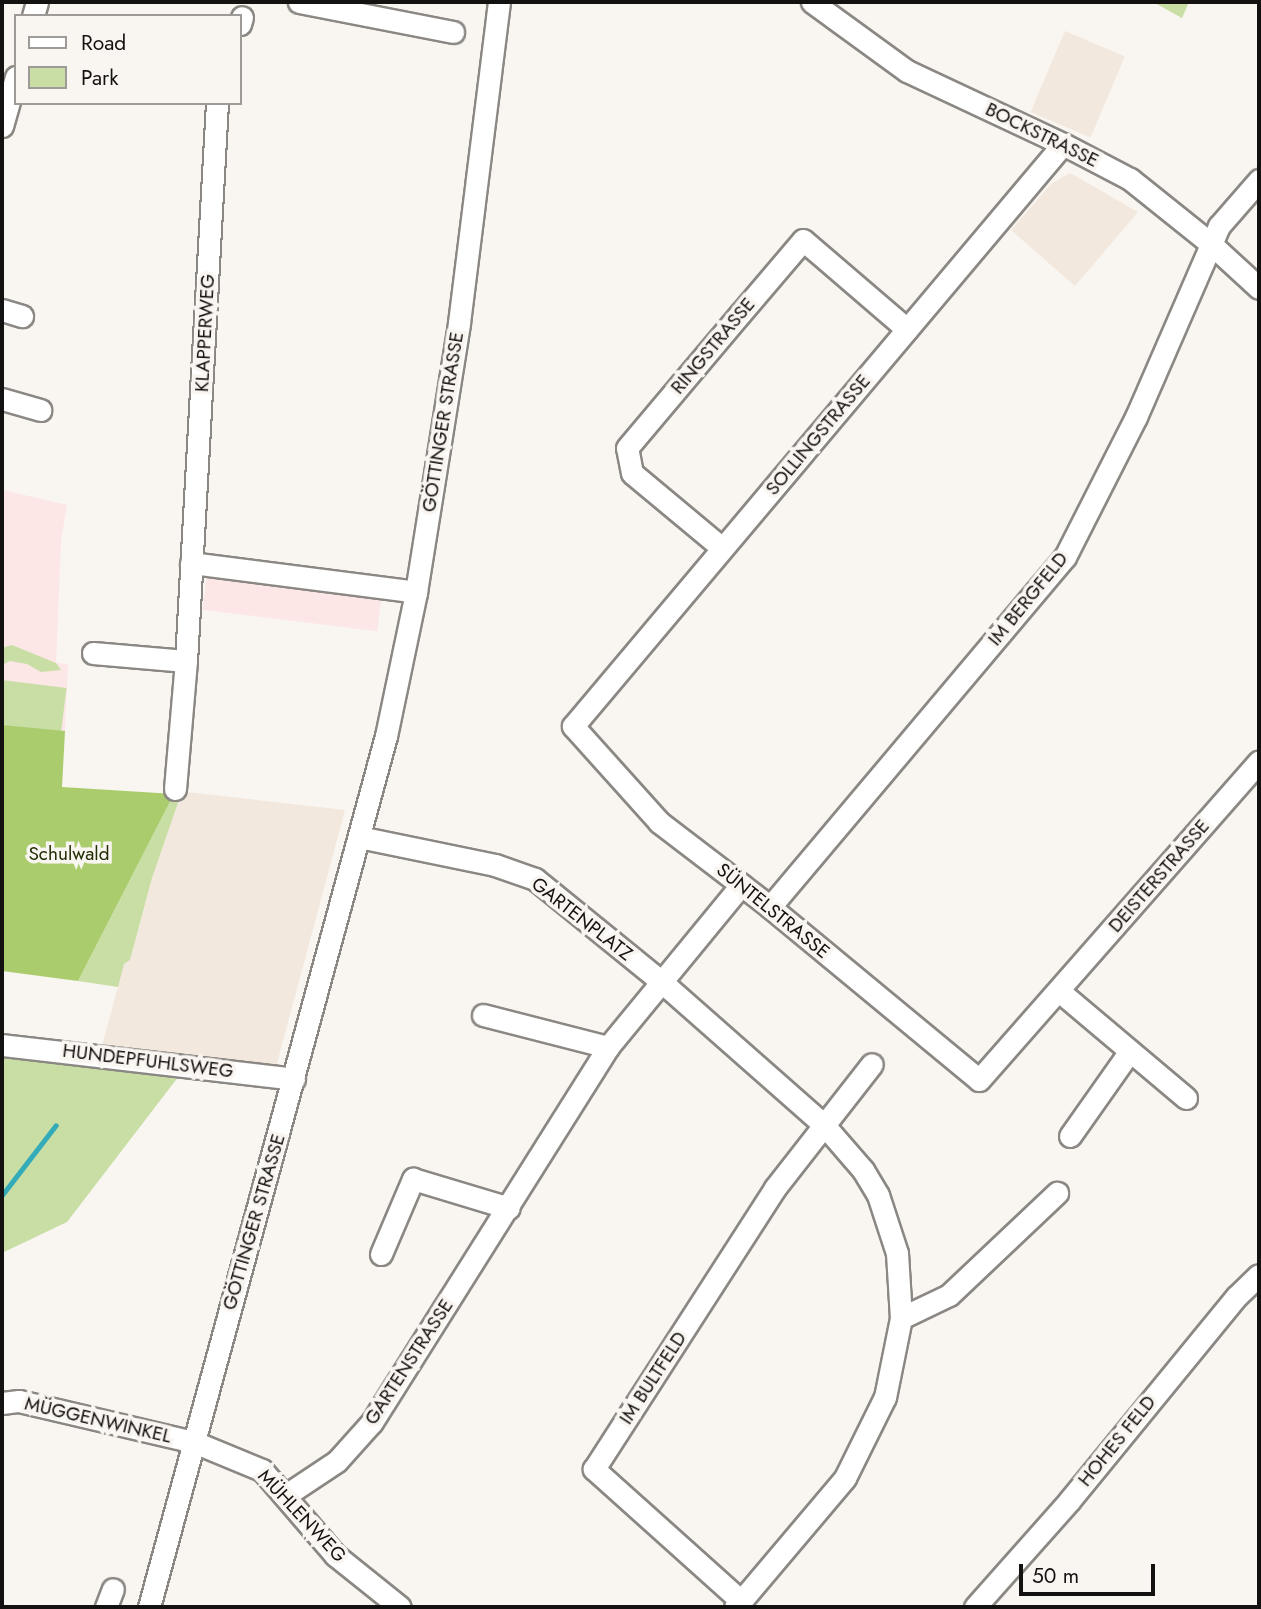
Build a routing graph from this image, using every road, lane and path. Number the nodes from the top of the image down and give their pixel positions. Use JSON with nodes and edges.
{"nodes":[{"id":1,"x":299,"y":2,"type":"edge"},
{"id":2,"x":499,"y":2,"type":"edge"},
{"id":3,"x":812,"y":2,"type":"edge"},
{"id":4,"x":453,"y":32,"type":"dead end"},
{"id":5,"x":14,"y":84,"type":"edge"},
{"id":6,"x":217,"y":105,"type":"edge"},
{"id":7,"x":2,"y":126,"type":"edge"},
{"id":8,"x":1063,"y":144,"type":"junction"},
{"id":9,"x":1259,"y":180,"type":"edge"},
{"id":10,"x":1211,"y":244,"type":"junction"},
{"id":11,"x":1259,"y":288,"type":"edge"},
{"id":12,"x":907,"y":329,"type":"junction"},
{"id":13,"x":2,"y":399,"type":"edge"},
{"id":14,"x":40,"y":410,"type":"dead end"},
{"id":15,"x":722,"y":548,"type":"junction"},
{"id":16,"x":191,"y":563,"type":"junction"},
{"id":17,"x":416,"y":592,"type":"junction"},
{"id":18,"x":93,"y":653,"type":"dead end"},
{"id":19,"x":186,"y":661,"type":"junction"},
{"id":20,"x":573,"y":726,"type":"joint"},
{"id":21,"x":1259,"y":761,"type":"edge"},
{"id":22,"x":175,"y":789,"type":"dead end"},
{"id":23,"x":359,"y":837,"type":"junction"},
{"id":24,"x":741,"y":885,"type":"junction"},
{"id":25,"x":770,"y":907,"type":"junction"},
{"id":26,"x":663,"y":983,"type":"junction"},
{"id":27,"x":1059,"y":991,"type":"junction"},
{"id":28,"x":483,"y":1015,"type":"dead end"},
{"id":29,"x":2,"y":1045,"type":"edge"},
{"id":30,"x":608,"y":1047,"type":"junction"},
{"id":31,"x":1130,"y":1051,"type":"junction"},
{"id":32,"x":872,"y":1064,"type":"dead end"},
{"id":33,"x":984,"y":1075,"type":"joint"},
{"id":34,"x":294,"y":1079,"type":"junction"},
{"id":35,"x":1186,"y":1098,"type":"dead end"},
{"id":36,"x":824,"y":1125,"type":"junction"},
{"id":37,"x":1070,"y":1136,"type":"dead end"},
{"id":38,"x":1057,"y":1193,"type":"dead end"},
{"id":39,"x":509,"y":1208,"type":"junction"},
{"id":40,"x":381,"y":1254,"type":"dead end"},
{"id":41,"x":1259,"y":1275,"type":"edge"},
{"id":42,"x":901,"y":1318,"type":"junction"},
{"id":43,"x":2,"y":1404,"type":"edge"},
{"id":44,"x":194,"y":1442,"type":"junction"},
{"id":45,"x":286,"y":1496,"type":"junction"},
{"id":46,"x":738,"y":1604,"type":"edge"},
{"id":47,"x":149,"y":1607,"type":"edge"},
{"id":48,"x":400,"y":1607,"type":"edge"},
{"id":49,"x":975,"y":1607,"type":"edge"}],
"edges":[{"from":1,"to":4,"type":"street"},
{"from":2,"to":17,"type":"street","name":"GÖTTINGER STRASSE"},
{"from":3,"to":8,"type":"street","name":"BOCKSTRASSE"},
{"from":5,"to":7,"type":"street"},
{"from":6,"to":16,"type":"street","name":"KLAPPERWEG"},
{"from":8,"to":10,"type":"street","name":"BOCKSTRASSE"},
{"from":8,"to":12,"type":"street","name":"SOLLINGSTRASSE"},
{"from":9,"to":10,"type":"street","name":"IM BERGFELD"},
{"from":10,"to":11,"type":"street","name":"BOCKSTRASSE"},
{"from":10,"to":25,"type":"street","name":"IM BERGFELD"},
{"from":12,"to":15,"type":"street","name":"SOLLINGSTRASSE"},
{"from":12,"to":15,"type":"street","name":"RINGSTRASSE"},
{"from":13,"to":14,"type":"street"},
{"from":15,"to":20,"type":"street","name":"SOLLINGSTRASSE"},
{"from":16,"to":17,"type":"street"},
{"from":16,"to":19,"type":"street","name":"KLAPPERWEG"},
{"from":17,"to":23,"type":"street","name":"GÖTTINGER STRASSE"},
{"from":18,"to":19,"type":"street"},
{"from":19,"to":22,"type":"street","name":"KLAPPERWEG"},
{"from":20,"to":24,"type":"street","name":"SÜNTELSTRASSE"},
{"from":21,"to":27,"type":"street","name":"DEISTERSTRASSE"},
{"from":23,"to":26,"type":"street","name":"GARTENPLATZ"},
{"from":23,"to":34,"type":"street","name":"GÖTTINGER STRASSE"},
{"from":24,"to":25,"type":"street","name":"SÜNTELSTRASSE"},
{"from":24,"to":26,"type":"street"},
{"from":25,"to":33,"type":"street","name":"SÜNTELSTRASSE"},
{"from":26,"to":30,"type":"street"},
{"from":26,"to":36,"type":"street","name":"IM BULTFELD"},
{"from":27,"to":31,"type":"street"},
{"from":27,"to":33,"type":"street","name":"DEISTERSTRASSE"},
{"from":28,"to":30,"type":"street"},
{"from":29,"to":34,"type":"street","name":"HUNDEPFUHLSWEG"},
{"from":30,"to":39,"type":"street","name":"GARTENSTRASSE"},
{"from":31,"to":35,"type":"street"},
{"from":31,"to":37,"type":"street"},
{"from":32,"to":36,"type":"street","name":"IM BULTFELD"},
{"from":34,"to":44,"type":"street","name":"GÖTTINGER STRASSE"},
{"from":36,"to":42,"type":"street","name":"IM BULTFELD"},
{"from":36,"to":46,"type":"street","name":"IM BULTFELD"},
{"from":38,"to":42,"type":"street"},
{"from":39,"to":40,"type":"street"},
{"from":39,"to":45,"type":"street","name":"GARTENSTRASSE"},
{"from":41,"to":49,"type":"street","name":"HOHES FELD"},
{"from":42,"to":46,"type":"street","name":"IM BULTFELD"},
{"from":43,"to":44,"type":"street","name":"MÜGGENWINKEL"},
{"from":44,"to":45,"type":"street","name":"MÜHLENWEG"},
{"from":44,"to":47,"type":"street","name":"GÖTTINGER STRASSE"},
{"from":45,"to":48,"type":"street","name":"MÜHLENWEG"}]}
